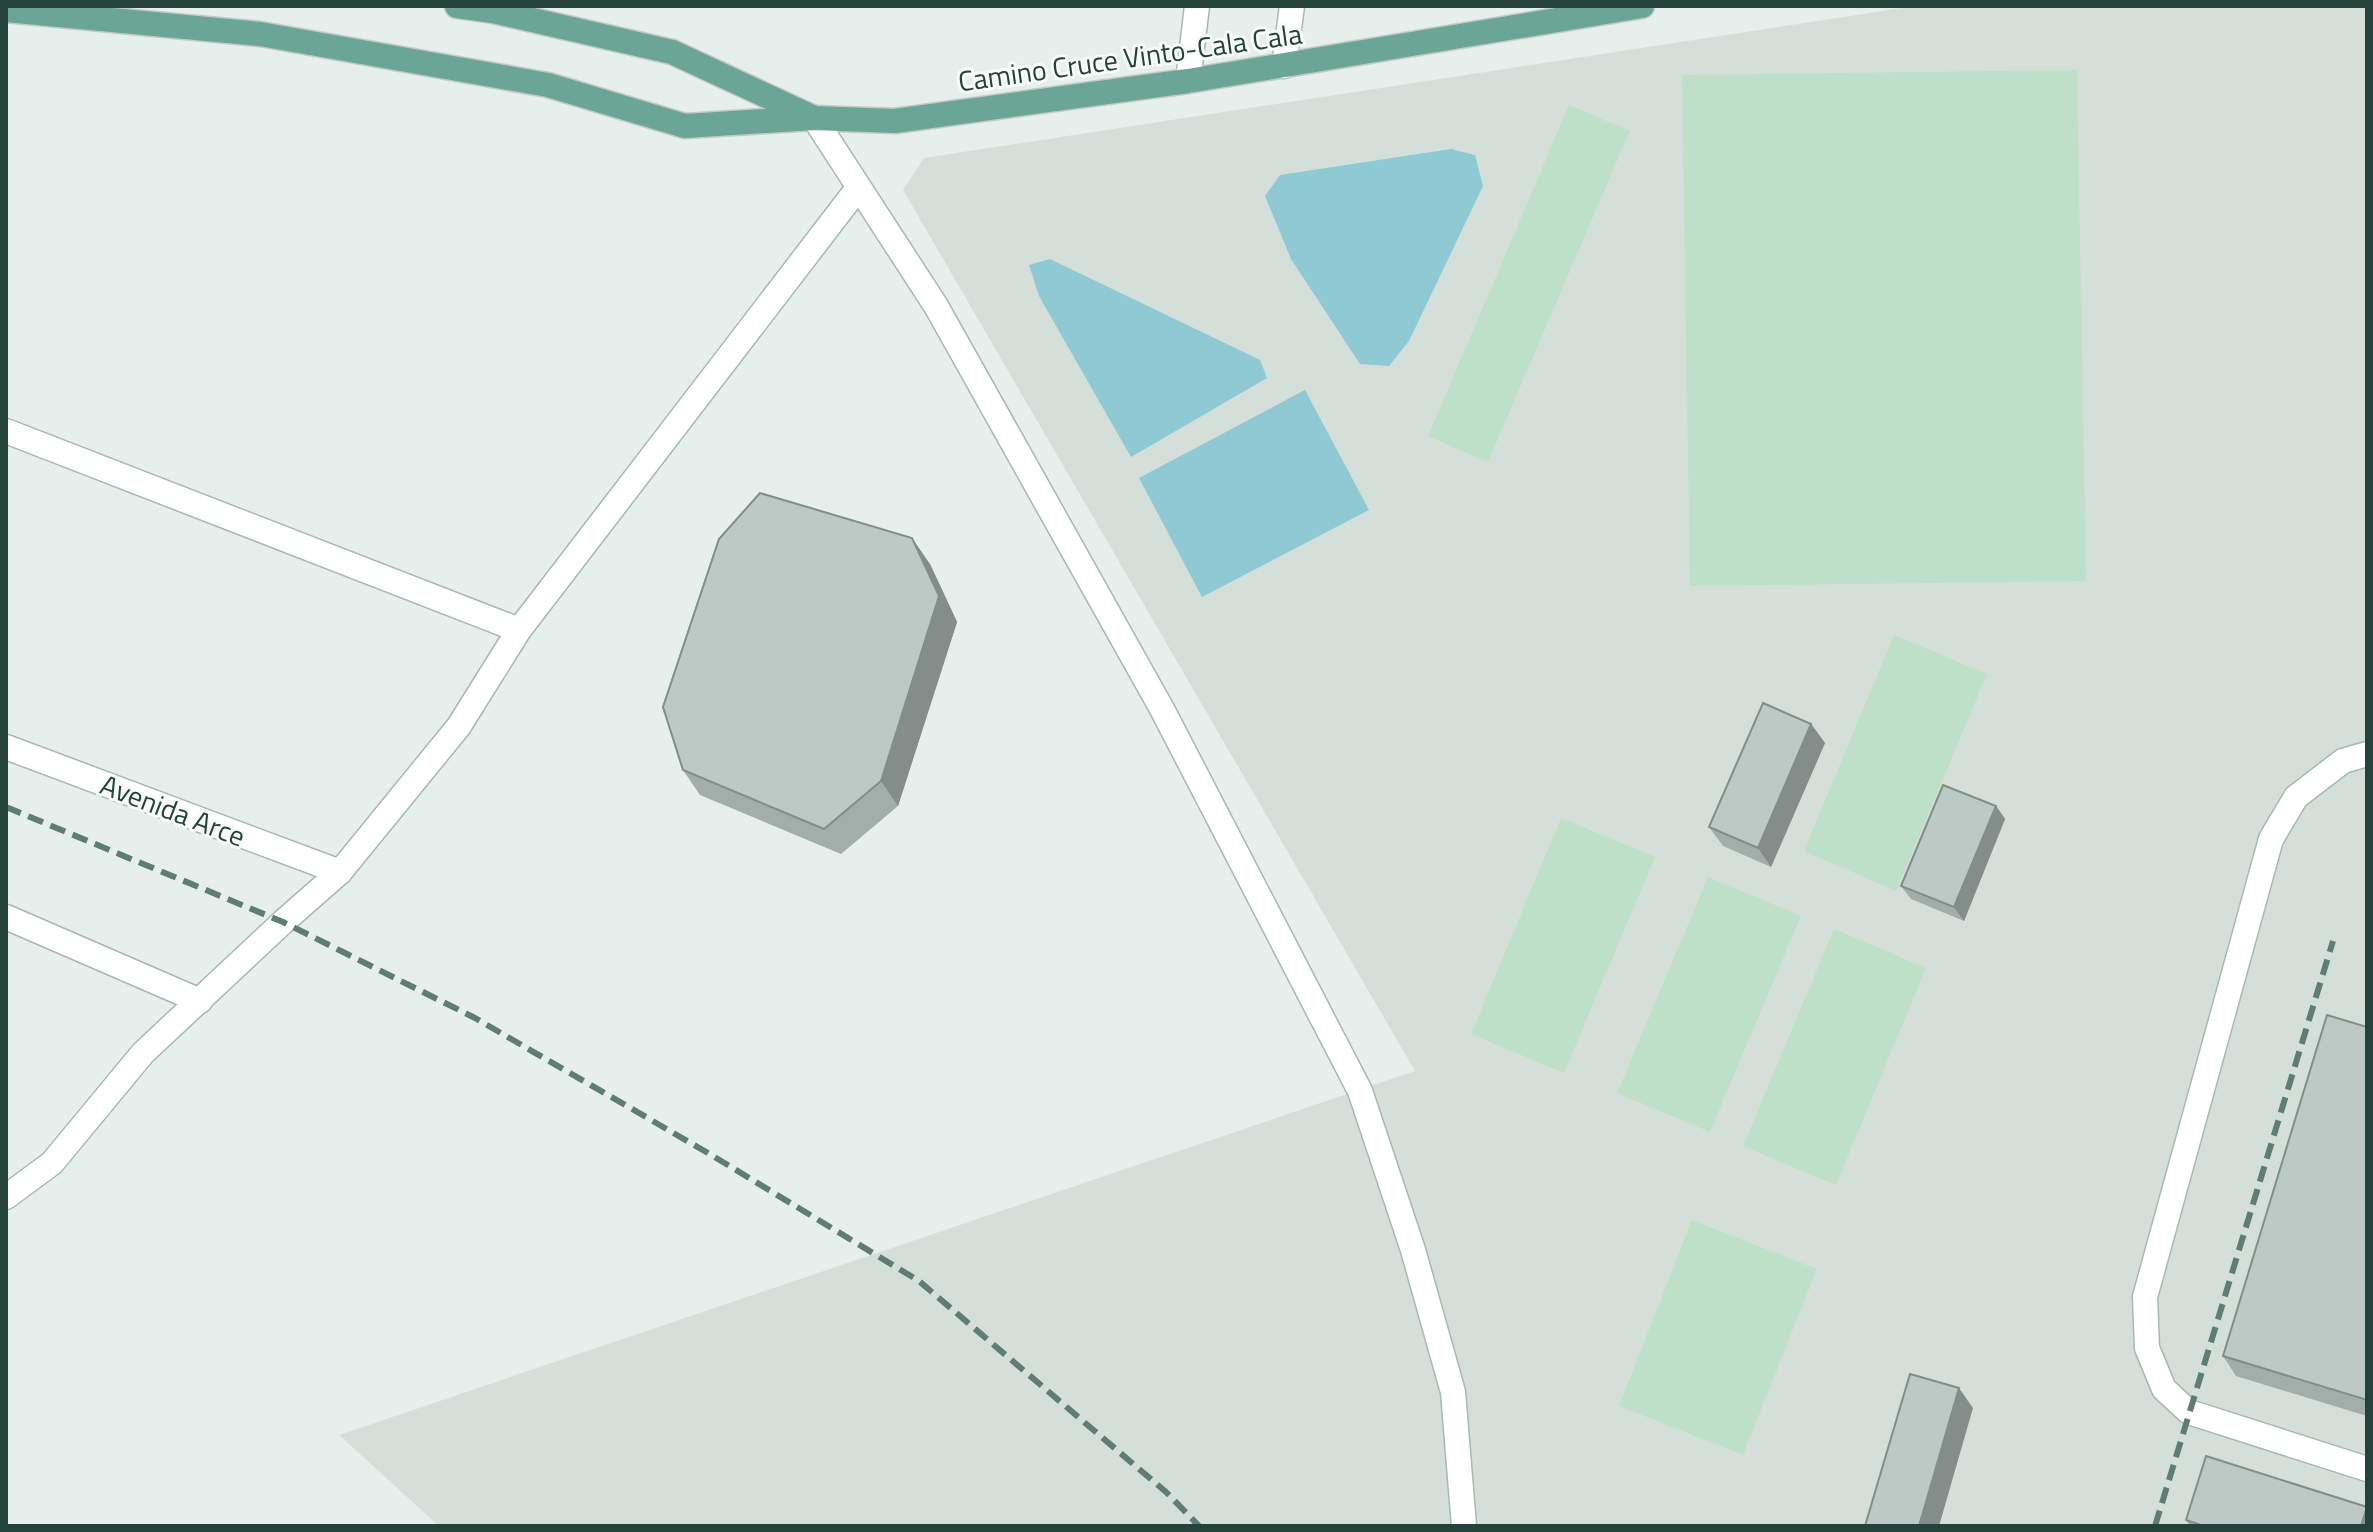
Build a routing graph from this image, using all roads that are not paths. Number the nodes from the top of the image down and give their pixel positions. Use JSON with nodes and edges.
{"nodes":[{"id":1,"x":457,"y":6,"type":"edge"},
{"id":2,"x":1197,"y":6,"type":"edge"},
{"id":3,"x":1292,"y":6,"type":"edge"},
{"id":4,"x":1642,"y":6,"type":"edge"},
{"id":5,"x":6,"y":10,"type":"edge"},
{"id":6,"x":1284,"y":66,"type":"junction"},
{"id":7,"x":1188,"y":81,"type":"junction"},
{"id":8,"x":814,"y":118,"type":"junction"},
{"id":9,"x":858,"y":188,"type":"junction"},
{"id":10,"x":6,"y":431,"type":"edge"},
{"id":11,"x":519,"y":630,"type":"junction"},
{"id":12,"x":6,"y":747,"type":"edge"},
{"id":13,"x":2367,"y":754,"type":"edge"},
{"id":14,"x":340,"y":872,"type":"junction"},
{"id":15,"x":6,"y":917,"type":"edge"},
{"id":16,"x":200,"y":1001,"type":"junction"},
{"id":17,"x":6,"y":1197,"type":"edge"},
{"id":18,"x":2367,"y":1469,"type":"edge"},
{"id":19,"x":1464,"y":1526,"type":"edge"}],
"edges":[{"from":1,"to":8,"type":"main road","name":"Camino Cruce Vinto-Cala Cala"},
{"from":2,"to":7,"type":"street"},
{"from":3,"to":6,"type":"street"},
{"from":4,"to":6,"type":"main road","name":"Camino Cruce Vinto-Cala Cala"},
{"from":5,"to":8,"type":"main road","name":"Camino Cruce Vinto-Cala Cala"},
{"from":6,"to":7,"type":"main road","name":"Camino Cruce Vinto-Cala Cala"},
{"from":7,"to":8,"type":"main road","name":"Camino Cruce Vinto-Cala Cala"},
{"from":8,"to":9,"type":"street"},
{"from":9,"to":11,"type":"street"},
{"from":9,"to":19,"type":"street"},
{"from":10,"to":11,"type":"street"},
{"from":11,"to":14,"type":"street"},
{"from":12,"to":14,"type":"street","name":"Avenida Arce"},
{"from":13,"to":18,"type":"street"},
{"from":14,"to":16,"type":"street"},
{"from":15,"to":16,"type":"street"},
{"from":16,"to":17,"type":"street"}]}
